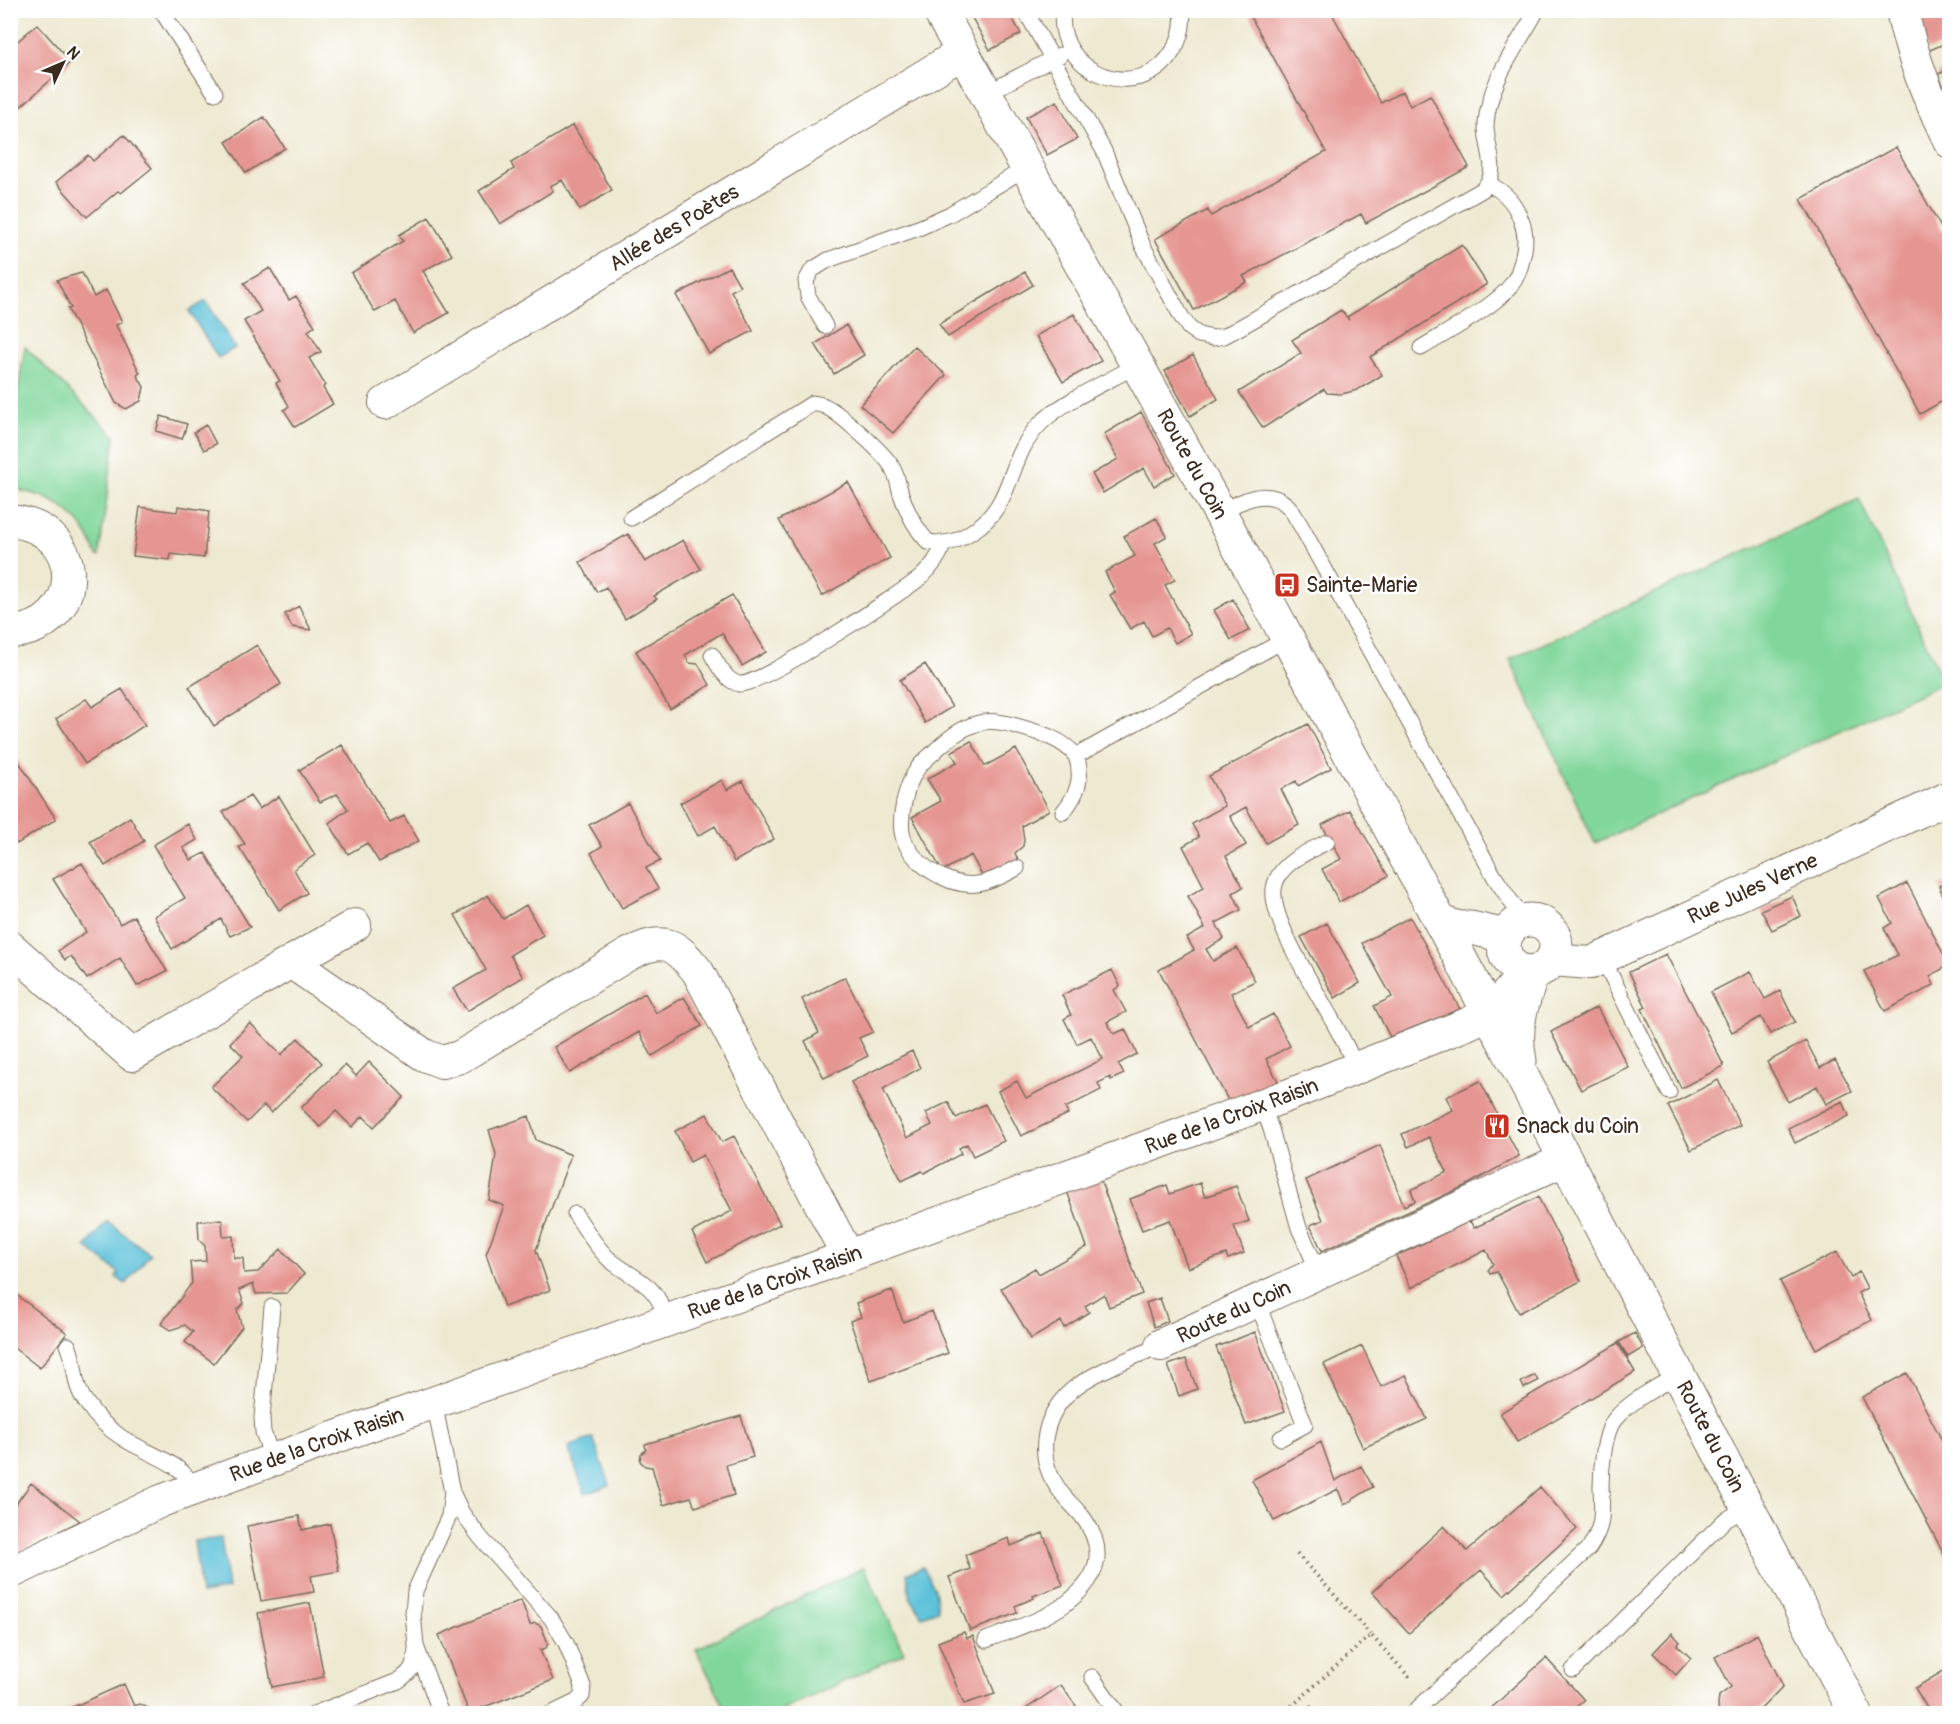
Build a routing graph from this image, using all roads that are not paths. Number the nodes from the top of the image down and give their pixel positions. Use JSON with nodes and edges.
{"nodes":[{"id":1,"x":161,"y":10,"type":"edge"},
{"id":2,"x":939,"y":10,"type":"edge"},
{"id":3,"x":1025,"y":10,"type":"edge"},
{"id":4,"x":1064,"y":10,"type":"edge"},
{"id":5,"x":1182,"y":10,"type":"edge"},
{"id":6,"x":1537,"y":10,"type":"edge"},
{"id":7,"x":1902,"y":10,"type":"edge"},
{"id":8,"x":1070,"y":49,"type":"junction"},
{"id":9,"x":962,"y":53,"type":"junction"},
{"id":10,"x":1052,"y":59,"type":"junction"},
{"id":11,"x":215,"y":93,"type":"dead end"},
{"id":12,"x":985,"y":94,"type":"junction"},
{"id":13,"x":1950,"y":142,"type":"edge"},
{"id":14,"x":1026,"y":168,"type":"junction"},
{"id":15,"x":1488,"y":184,"type":"junction"},
{"id":16,"x":825,"y":326,"type":"dead end"},
{"id":17,"x":1421,"y":348,"type":"dead end"},
{"id":18,"x":1137,"y":365,"type":"junction"},
{"id":19,"x":385,"y":403,"type":"dead end"},
{"id":20,"x":1220,"y":513,"type":"junction"},
{"id":21,"x":631,"y":518,"type":"dead end"},
{"id":22,"x":10,"y":521,"type":"edge"},
{"id":23,"x":944,"y":545,"type":"junction"},
{"id":24,"x":10,"y":632,"type":"edge"},
{"id":25,"x":1288,"y":638,"type":"junction"},
{"id":26,"x":712,"y":655,"type":"dead end"},
{"id":27,"x":1076,"y":756,"type":"junction"},
{"id":28,"x":1950,"y":797,"type":"edge"},
{"id":29,"x":1063,"y":812,"type":"dead end"},
{"id":30,"x":1327,"y":842,"type":"dead end"},
{"id":31,"x":1017,"y":868,"type":"dead end"},
{"id":32,"x":1440,"y":922,"type":"junction"},
{"id":33,"x":355,"y":925,"type":"dead end"},
{"id":34,"x":1515,"y":928,"type":"junction"},
{"id":35,"x":10,"y":947,"type":"edge"},
{"id":36,"x":1602,"y":957,"type":"junction"},
{"id":37,"x":291,"y":962,"type":"junction"},
{"id":38,"x":1536,"y":968,"type":"junction"},
{"id":39,"x":1488,"y":1011,"type":"junction"},
{"id":40,"x":1356,"y":1068,"type":"junction"},
{"id":41,"x":1522,"y":1075,"type":"junction"},
{"id":42,"x":1669,"y":1092,"type":"dead end"},
{"id":43,"x":1262,"y":1104,"type":"junction"},
{"id":44,"x":1566,"y":1159,"type":"junction"},
{"id":45,"x":575,"y":1214,"type":"dead end"},
{"id":46,"x":848,"y":1256,"type":"junction"},
{"id":47,"x":1319,"y":1273,"type":"junction"},
{"id":48,"x":1257,"y":1302,"type":"junction"},
{"id":49,"x":272,"y":1307,"type":"dead end"},
{"id":50,"x":667,"y":1320,"type":"junction"},
{"id":51,"x":68,"y":1345,"type":"dead end"},
{"id":52,"x":1161,"y":1345,"type":"joint"},
{"id":53,"x":1679,"y":1375,"type":"junction"},
{"id":54,"x":434,"y":1402,"type":"junction"},
{"id":55,"x":1281,"y":1438,"type":"dead end"},
{"id":56,"x":273,"y":1460,"type":"junction"},
{"id":57,"x":194,"y":1489,"type":"junction"},
{"id":58,"x":452,"y":1492,"type":"junction"},
{"id":59,"x":1748,"y":1507,"type":"junction"},
{"id":60,"x":10,"y":1573,"type":"edge"},
{"id":61,"x":986,"y":1640,"type":"dead end"},
{"id":62,"x":416,"y":1646,"type":"junction"},
{"id":63,"x":1573,"y":1670,"type":"dead end"},
{"id":64,"x":1092,"y":1677,"type":"dead end"},
{"id":65,"x":314,"y":1713,"type":"edge"},
{"id":66,"x":441,"y":1713,"type":"edge"},
{"id":67,"x":551,"y":1713,"type":"edge"},
{"id":68,"x":1118,"y":1713,"type":"edge"},
{"id":69,"x":1412,"y":1713,"type":"edge"},
{"id":70,"x":1856,"y":1713,"type":"edge"}],
"edges":[{"from":1,"to":11,"type":"lane"},
{"from":2,"to":9,"type":"main road","name":"Route du Coin"},
{"from":3,"to":10,"type":"lane"},
{"from":4,"to":8,"type":"lane"},
{"from":5,"to":8,"type":"lane"},
{"from":6,"to":15,"type":"lane"},
{"from":7,"to":13,"type":"street"},
{"from":8,"to":10,"type":"lane"},
{"from":9,"to":12,"type":"main road","name":"Route du Coin"},
{"from":9,"to":19,"type":"street","name":"Allée des Poètes"},
{"from":10,"to":12,"type":"lane"},
{"from":10,"to":15,"type":"lane"},
{"from":12,"to":14,"type":"main road","name":"Route du Coin"},
{"from":14,"to":16,"type":"lane"},
{"from":14,"to":18,"type":"main road","name":"Route du Coin"},
{"from":15,"to":17,"type":"lane"},
{"from":18,"to":20,"type":"main road","name":"Route du Coin"},
{"from":18,"to":23,"type":"lane"},
{"from":20,"to":25,"type":"main road","name":"Route du Coin"},
{"from":20,"to":34,"type":"lane"},
{"from":21,"to":23,"type":"lane"},
{"from":22,"to":24,"type":"street"},
{"from":23,"to":26,"type":"lane"},
{"from":25,"to":27,"type":"lane"},
{"from":25,"to":32,"type":"main road","name":"Route du Coin"},
{"from":27,"to":29,"type":"lane"},
{"from":27,"to":31,"type":"lane"},
{"from":28,"to":36,"type":"street","name":"Rue Jules Verne"},
{"from":30,"to":40,"type":"lane"},
{"from":32,"to":34,"type":"main road","name":"Route du Coin"},
{"from":32,"to":39,"type":"main road","name":"Route du Coin"},
{"from":33,"to":37,"type":"street"},
{"from":34,"to":38,"type":"main road"},
{"from":34,"to":38,"type":"main road","name":"Route du Coin"},
{"from":35,"to":37,"type":"street"},
{"from":36,"to":38,"type":"street","name":"Rue Jules Verne"},
{"from":36,"to":42,"type":"lane"},
{"from":37,"to":46,"type":"street"},
{"from":38,"to":39,"type":"street","name":"Rue de la Croix Raisin"},
{"from":38,"to":41,"type":"main road","name":"Route du Coin"},
{"from":39,"to":40,"type":"street","name":"Rue de la Croix Raisin"},
{"from":39,"to":41,"type":"main road","name":"Route du Coin"},
{"from":40,"to":43,"type":"street","name":"Rue de la Croix Raisin"},
{"from":41,"to":44,"type":"main road","name":"Route du Coin"},
{"from":43,"to":46,"type":"street","name":"Rue de la Croix Raisin"},
{"from":43,"to":47,"type":"lane"},
{"from":44,"to":47,"type":"street","name":"Route du Coin"},
{"from":44,"to":53,"type":"main road","name":"Route du Coin"},
{"from":45,"to":50,"type":"lane"},
{"from":46,"to":50,"type":"street","name":"Rue de la Croix Raisin"},
{"from":47,"to":48,"type":"street","name":"Route du Coin"},
{"from":48,"to":52,"type":"street","name":"Route du Coin"},
{"from":48,"to":55,"type":"lane"},
{"from":49,"to":56,"type":"lane"},
{"from":50,"to":54,"type":"street","name":"Rue de la Croix Raisin"},
{"from":51,"to":57,"type":"lane"},
{"from":52,"to":61,"type":"lane"},
{"from":53,"to":59,"type":"main road","name":"Route du Coin"},
{"from":53,"to":69,"type":"lane"},
{"from":54,"to":56,"type":"street","name":"Rue de la Croix Raisin"},
{"from":54,"to":58,"type":"lane"},
{"from":56,"to":57,"type":"street","name":"Rue de la Croix Raisin"},
{"from":57,"to":60,"type":"street","name":"Rue de la Croix Raisin"},
{"from":58,"to":62,"type":"lane"},
{"from":58,"to":67,"type":"lane"},
{"from":59,"to":63,"type":"lane"},
{"from":59,"to":70,"type":"main road","name":"Route du Coin"},
{"from":62,"to":65,"type":"lane"},
{"from":62,"to":66,"type":"lane"},
{"from":64,"to":68,"type":"lane"}]}
